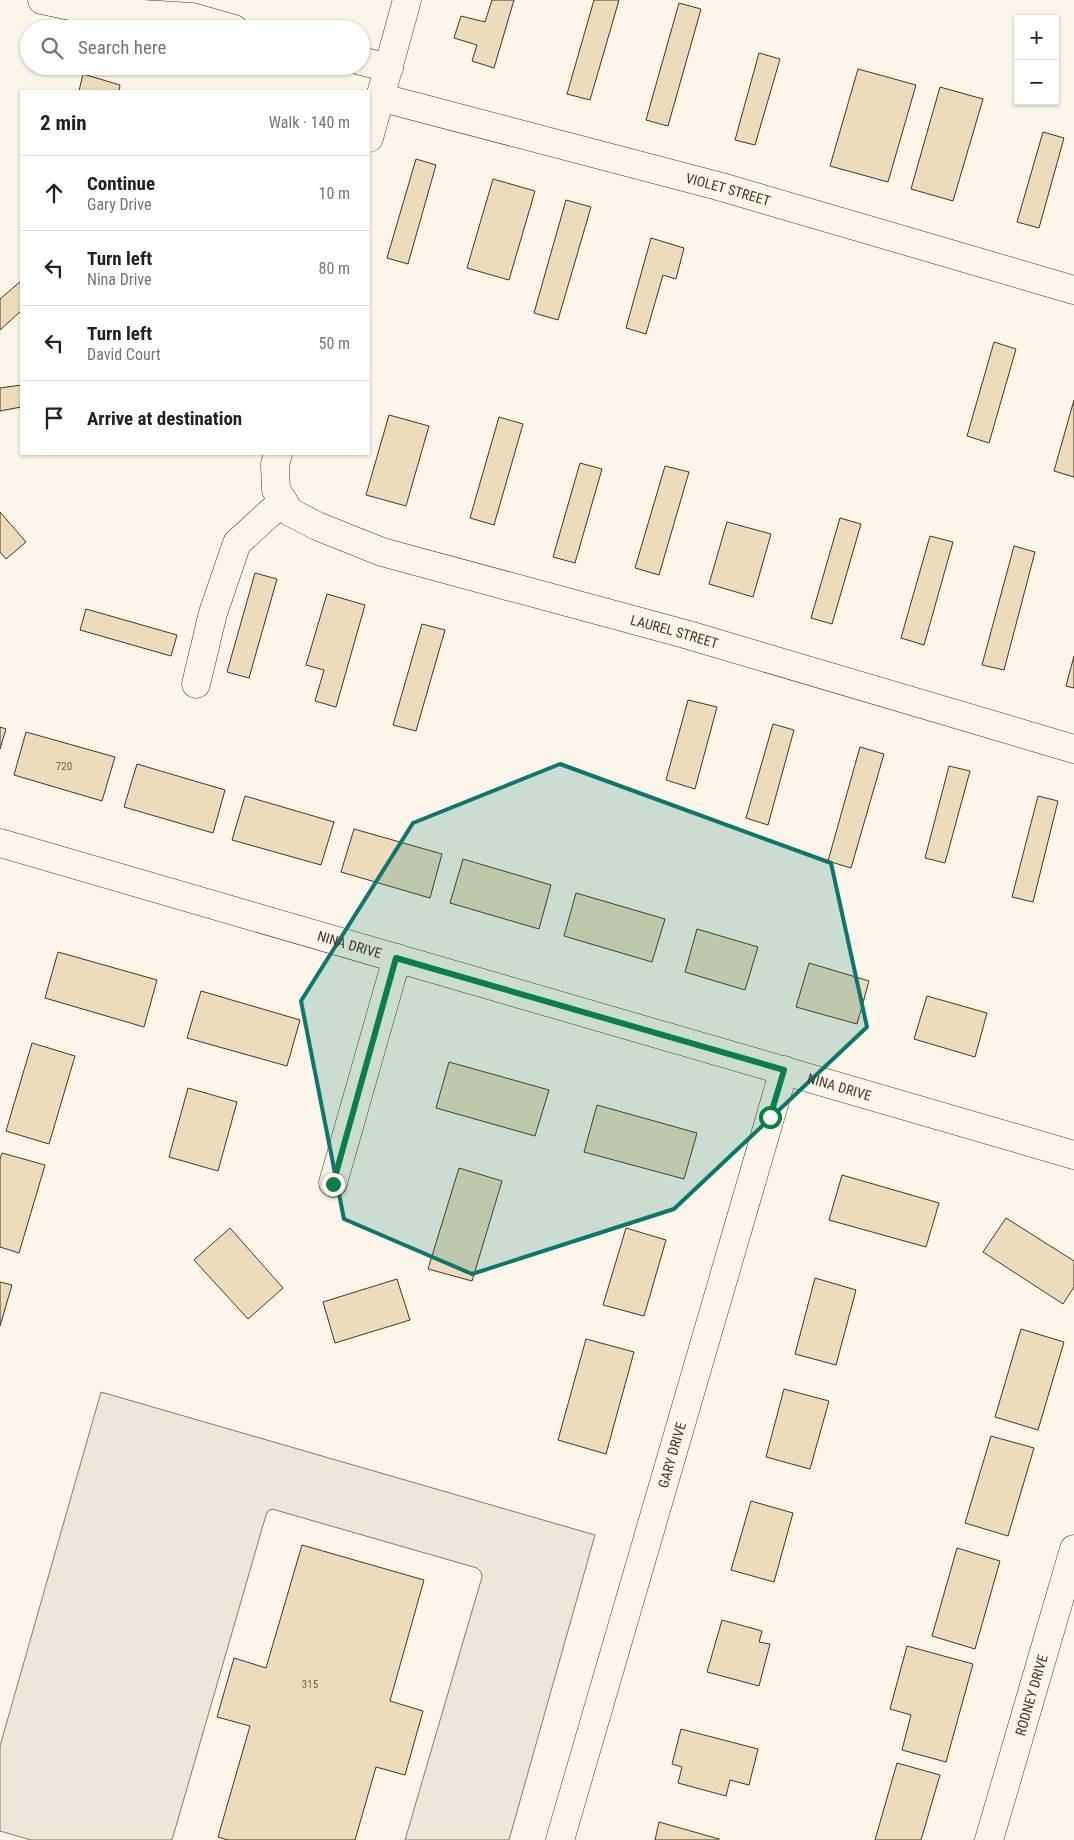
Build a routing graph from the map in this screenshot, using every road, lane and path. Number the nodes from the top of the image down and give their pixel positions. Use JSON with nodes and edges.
{"nodes":[{"id":1,"x":42,"y":0,"type":"edge"},
{"id":2,"x":407,"y":0,"type":"edge"},
{"id":3,"x":202,"y":20,"type":"edge"},
{"id":4,"x":370,"y":63,"type":"edge"},
{"id":5,"x":389,"y":68,"type":"junction"},
{"id":6,"x":379,"y":97,"type":"junction"},
{"id":7,"x":370,"y":134,"type":"edge"},
{"id":8,"x":1074,"y":290,"type":"edge"},
{"id":9,"x":278,"y":455,"type":"edge"},
{"id":10,"x":284,"y":501,"type":"junction"},
{"id":11,"x":196,"y":684,"type":"dead end"},
{"id":12,"x":1074,"y":749,"type":"edge"},
{"id":13,"x":2,"y":850,"type":"edge"},
{"id":14,"x":396,"y":958,"type":"junction"},
{"id":15,"x":784,"y":1070,"type":"junction"},
{"id":16,"x":1074,"y":1155,"type":"edge"},
{"id":17,"x":333,"y":1184,"type":"dead end"},
{"id":18,"x":1074,"y":1549,"type":"edge"},
{"id":19,"x":560,"y":1840,"type":"edge"},
{"id":20,"x":988,"y":1840,"type":"edge"}],
"edges":[{"from":1,"to":3,"type":"street"},
{"from":2,"to":5,"type":"street"},
{"from":4,"to":5,"type":"street"},
{"from":5,"to":6,"type":"street"},
{"from":6,"to":7,"type":"street"},
{"from":6,"to":8,"type":"street","name":"VIOLET STREET"},
{"from":9,"to":10,"type":"street"},
{"from":10,"to":11,"type":"street"},
{"from":10,"to":12,"type":"street","name":"LAUREL STREET"},
{"from":13,"to":14,"type":"street","name":"NINA DRIVE"},
{"from":14,"to":15,"type":"street","name":"NINA DRIVE"},
{"from":14,"to":17,"type":"street"},
{"from":15,"to":16,"type":"street","name":"NINA DRIVE"},
{"from":15,"to":19,"type":"street","name":"GARY DRIVE"},
{"from":18,"to":20,"type":"street","name":"RODNEY DRIVE"}]}
